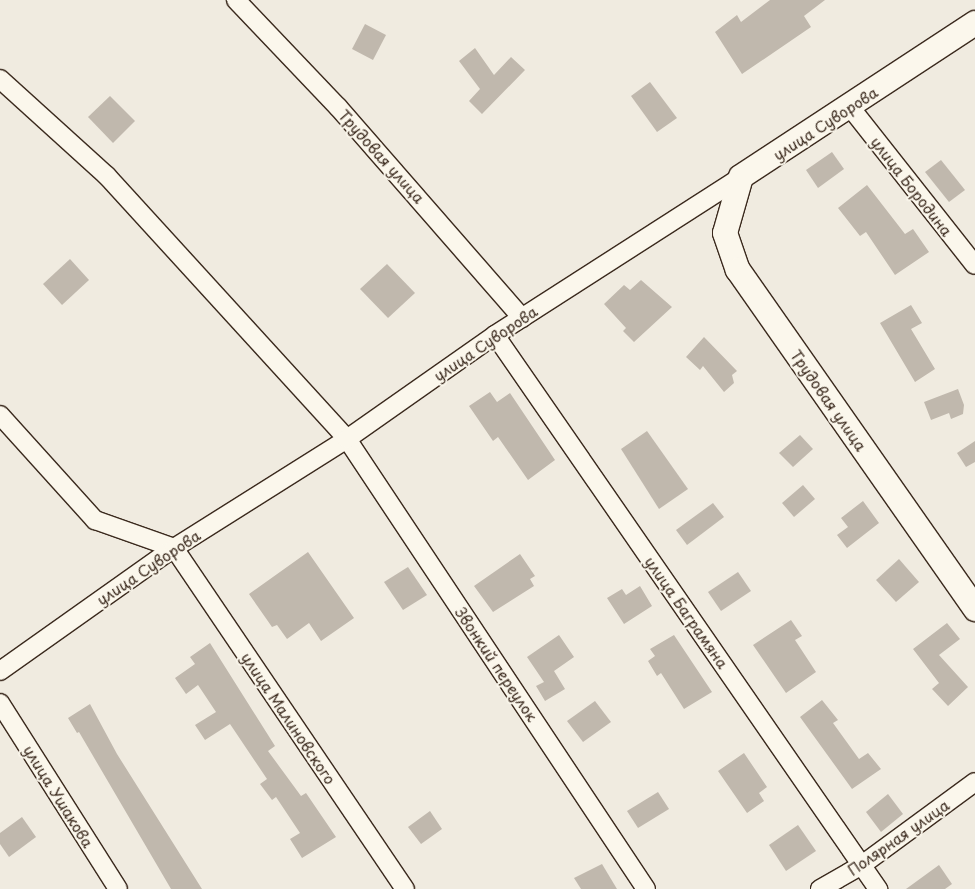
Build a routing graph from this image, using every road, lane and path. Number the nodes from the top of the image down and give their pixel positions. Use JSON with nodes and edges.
{"nodes":[{"id":1,"x":236,"y":0,"type":"edge"},
{"id":2,"x":975,"y":23,"type":"edge"},
{"id":3,"x":0,"y":79,"type":"edge"},
{"id":4,"x":850,"y":107,"type":"junction"},
{"id":5,"x":741,"y":177,"type":"junction"},
{"id":6,"x":975,"y":265,"type":"edge"},
{"id":7,"x":522,"y":318,"type":"junction"},
{"id":8,"x":495,"y":335,"type":"junction"},
{"id":9,"x":0,"y":415,"type":"edge"},
{"id":10,"x":347,"y":439,"type":"junction"},
{"id":11,"x":174,"y":548,"type":"junction"},
{"id":12,"x":975,"y":609,"type":"edge"},
{"id":13,"x":0,"y":671,"type":"edge"},
{"id":14,"x":0,"y":703,"type":"edge"},
{"id":15,"x":975,"y":782,"type":"edge"},
{"id":16,"x":862,"y":865,"type":"junction"},
{"id":17,"x":118,"y":889,"type":"edge"},
{"id":18,"x":404,"y":889,"type":"edge"},
{"id":19,"x":646,"y":889,"type":"edge"},
{"id":20,"x":820,"y":889,"type":"edge"},
{"id":21,"x":878,"y":889,"type":"edge"}],
"edges":[{"from":1,"to":7,"type":"street","name":"Трудовая улица"},
{"from":2,"to":4,"type":"main road","name":"улица Суворова"},
{"from":3,"to":10,"type":"street","name":"Звонкий переулок"},
{"from":4,"to":5,"type":"main road","name":"улица Суворова"},
{"from":4,"to":6,"type":"street","name":"улица Бородина"},
{"from":5,"to":7,"type":"street","name":"улица Суворова"},
{"from":5,"to":12,"type":"main road","name":"Трудовая улица"},
{"from":7,"to":8,"type":"street","name":"улица Суворова"},
{"from":8,"to":10,"type":"street","name":"улица Суворова"},
{"from":8,"to":16,"type":"street","name":"улица Баграмяна"},
{"from":9,"to":11,"type":"street"},
{"from":10,"to":11,"type":"street","name":"улица Суворова"},
{"from":10,"to":19,"type":"street","name":"Звонкий переулок"},
{"from":11,"to":13,"type":"street","name":"улица Суворова"},
{"from":11,"to":18,"type":"street","name":"улица Малиновского"},
{"from":14,"to":17,"type":"street","name":"улица Ушакова"},
{"from":15,"to":16,"type":"street","name":"Полярная улица"},
{"from":16,"to":20,"type":"street","name":"Полярная улица"},
{"from":16,"to":21,"type":"street","name":"улица Баграмяна"}]}
